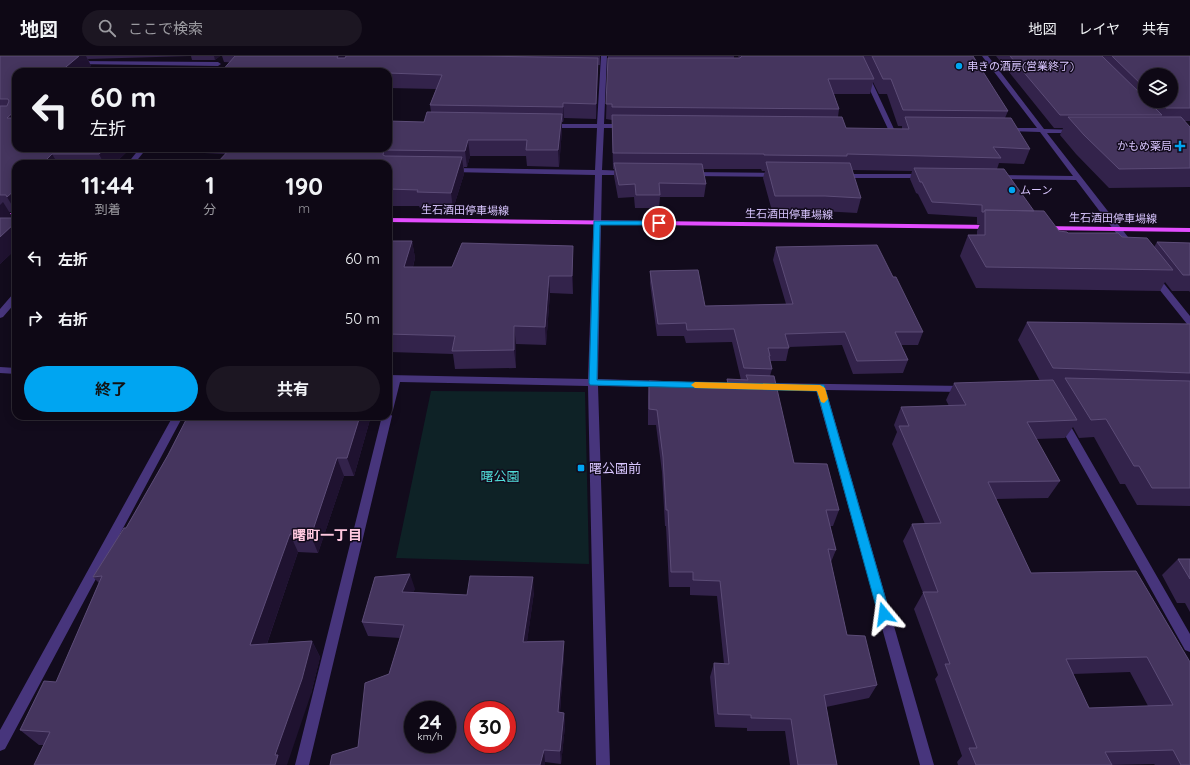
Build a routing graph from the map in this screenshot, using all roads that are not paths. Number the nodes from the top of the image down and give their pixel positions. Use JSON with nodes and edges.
{"nodes":[{"id":1,"x":604,"y":56,"type":"edge"},
{"id":2,"x":856,"y":56,"type":"edge"},
{"id":3,"x":985,"y":56,"type":"edge"},
{"id":4,"x":70,"y":62,"type":"edge"},
{"id":5,"x":215,"y":68,"type":"edge"},
{"id":6,"x":596,"y":69,"type":"edge"},
{"id":7,"x":604,"y":69,"type":"junction"},
{"id":8,"x":612,"y":69,"type":"edge"},
{"id":9,"x":545,"y":126,"type":"edge"},
{"id":10,"x":600,"y":126,"type":"junction"},
{"id":11,"x":632,"y":126,"type":"edge"},
{"id":12,"x":883,"y":129,"type":"edge"},
{"id":13,"x":891,"y":129,"type":"junction"},
{"id":14,"x":899,"y":129,"type":"edge"},
{"id":15,"x":995,"y":130,"type":"edge"},
{"id":16,"x":1043,"y":130,"type":"junction"},
{"id":17,"x":1081,"y":131,"type":"edge"},
{"id":18,"x":140,"y":152,"type":"edge"},
{"id":19,"x":134,"y":160,"type":"edge"},
{"id":20,"x":442,"y":170,"type":"edge"},
{"id":21,"x":598,"y":173,"type":"junction"},
{"id":22,"x":638,"y":173,"type":"edge"},
{"id":23,"x":686,"y":174,"type":"edge"},
{"id":24,"x":782,"y":175,"type":"edge"},
{"id":25,"x":830,"y":175,"type":"edge"},
{"id":26,"x":934,"y":176,"type":"edge"},
{"id":27,"x":990,"y":177,"type":"edge"},
{"id":28,"x":1077,"y":178,"type":"junction"},
{"id":29,"x":0,"y":215,"type":"edge"},
{"id":30,"x":12,"y":215,"type":"edge"},
{"id":31,"x":392,"y":220,"type":"edge"},
{"id":32,"x":596,"y":223,"type":"junction"},
{"id":33,"x":1004,"y":227,"type":"edge"},
{"id":34,"x":1036,"y":228,"type":"edge"},
{"id":35,"x":1116,"y":229,"type":"junction"},
{"id":36,"x":1190,"y":230,"type":"edge"},
{"id":37,"x":1136,"y":254,"type":"edge"},
{"id":38,"x":1151,"y":272,"type":"edge"},
{"id":39,"x":12,"y":301,"type":"edge"},
{"id":40,"x":0,"y":315,"type":"edge"},
{"id":41,"x":1190,"y":322,"type":"edge"},
{"id":42,"x":0,"y":370,"type":"edge"},
{"id":43,"x":12,"y":371,"type":"edge"},
{"id":44,"x":392,"y":379,"type":"edge"},
{"id":45,"x":593,"y":383,"type":"junction"},
{"id":46,"x":671,"y":384,"type":"edge"},
{"id":47,"x":758,"y":386,"type":"edge"},
{"id":48,"x":820,"y":388,"type":"junction"},
{"id":49,"x":975,"y":389,"type":"edge"},
{"id":50,"x":1056,"y":410,"type":"edge"},
{"id":51,"x":176,"y":420,"type":"edge"},
{"id":52,"x":386,"y":420,"type":"edge"},
{"id":53,"x":1190,"y":646,"type":"edge"},
{"id":54,"x":0,"y":744,"type":"edge"},
{"id":55,"x":302,"y":765,"type":"edge"},
{"id":56,"x":603,"y":765,"type":"edge"},
{"id":57,"x":926,"y":765,"type":"edge"}],
"edges":[{"from":1,"to":7,"type":"street"},
{"from":2,"to":13,"type":"street"},
{"from":3,"to":16,"type":"street"},
{"from":4,"to":5,"type":"street"},
{"from":6,"to":7,"type":"street"},
{"from":7,"to":8,"type":"street"},
{"from":7,"to":10,"type":"street"},
{"from":9,"to":10,"type":"street"},
{"from":10,"to":11,"type":"street"},
{"from":10,"to":21,"type":"street"},
{"from":12,"to":13,"type":"street"},
{"from":13,"to":14,"type":"street"},
{"from":15,"to":16,"type":"street"},
{"from":16,"to":17,"type":"street"},
{"from":16,"to":28,"type":"street"},
{"from":18,"to":19,"type":"street"},
{"from":20,"to":21,"type":"street"},
{"from":21,"to":22,"type":"street"},
{"from":21,"to":32,"type":"street"},
{"from":23,"to":24,"type":"street"},
{"from":25,"to":26,"type":"street"},
{"from":27,"to":28,"type":"street"},
{"from":28,"to":35,"type":"street"},
{"from":29,"to":30,"type":"main road"},
{"from":31,"to":32,"type":"main road","name":"生石酒田停車場線"},
{"from":32,"to":33,"type":"main road","name":"生石酒田停車場線"},
{"from":32,"to":45,"type":"street"},
{"from":34,"to":35,"type":"main road","name":"生石酒田停車場線"},
{"from":35,"to":36,"type":"main road","name":"生石酒田停車場線"},
{"from":35,"to":37,"type":"street"},
{"from":38,"to":41,"type":"street"},
{"from":39,"to":40,"type":"street"},
{"from":42,"to":43,"type":"street"},
{"from":44,"to":45,"type":"street"},
{"from":45,"to":46,"type":"street"},
{"from":45,"to":56,"type":"street"},
{"from":47,"to":48,"type":"street"},
{"from":48,"to":49,"type":"street"},
{"from":48,"to":57,"type":"street"},
{"from":50,"to":53,"type":"street"},
{"from":51,"to":54,"type":"street"},
{"from":52,"to":55,"type":"street"}]}
